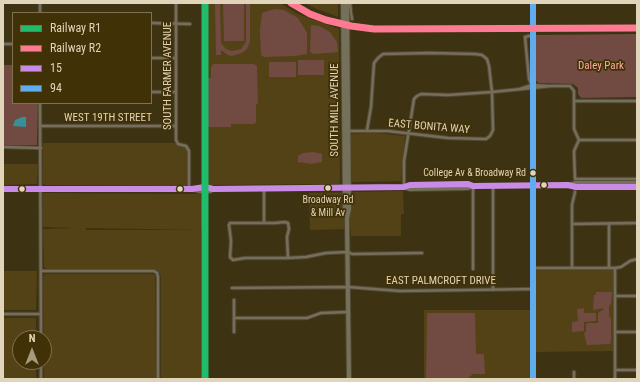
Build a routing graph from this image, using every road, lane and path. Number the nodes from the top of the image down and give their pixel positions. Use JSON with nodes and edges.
{"nodes":[{"id":1,"x":176,"y":3,"type":"edge"},
{"id":2,"x":343,"y":3,"type":"edge"},
{"id":3,"x":347,"y":3,"type":"edge"},
{"id":4,"x":350,"y":3,"type":"edge"},
{"id":5,"x":533,"y":3,"type":"edge"},
{"id":6,"x":352,"y":19,"type":"dead end"},
{"id":7,"x":152,"y":23,"type":"edge"},
{"id":8,"x":176,"y":24,"type":"junction"},
{"id":9,"x":190,"y":24,"type":"dead end"},
{"id":10,"x":529,"y":36,"type":"dead end"},
{"id":11,"x":152,"y":58,"type":"edge"},
{"id":12,"x":176,"y":58,"type":"junction"},
{"id":13,"x":533,"y":87,"type":"junction"},
{"id":14,"x":152,"y":92,"type":"edge"},
{"id":15,"x":176,"y":92,"type":"junction"},
{"id":16,"x":492,"y":92,"type":"junction"},
{"id":17,"x":637,"y":100,"type":"edge"},
{"id":18,"x":574,"y":101,"type":"junction"},
{"id":19,"x":40,"y":104,"type":"edge"},
{"id":20,"x":40,"y":126,"type":"junction"},
{"id":21,"x":176,"y":126,"type":"junction"},
{"id":22,"x":367,"y":130,"type":"junction"},
{"id":23,"x":347,"y":131,"type":"junction"},
{"id":24,"x":409,"y":134,"type":"junction"},
{"id":25,"x":579,"y":140,"type":"junction"},
{"id":26,"x":637,"y":140,"type":"edge"},
{"id":27,"x":3,"y":147,"type":"edge"},
{"id":28,"x":40,"y":148,"type":"junction"},
{"id":29,"x":637,"y":179,"type":"edge"},
{"id":30,"x":637,"y":183,"type":"edge"},
{"id":31,"x":568,"y":185,"type":"junction"},
{"id":32,"x":473,"y":186,"type":"junction"},
{"id":33,"x":493,"y":186,"type":"junction"},
{"id":34,"x":534,"y":186,"type":"junction"},
{"id":35,"x":404,"y":187,"type":"junction"},
{"id":36,"x":637,"y":187,"type":"edge"},
{"id":37,"x":264,"y":188,"type":"junction"},
{"id":38,"x":347,"y":188,"type":"junction"},
{"id":39,"x":3,"y":189,"type":"edge"},
{"id":40,"x":41,"y":189,"type":"junction"},
{"id":41,"x":191,"y":189,"type":"junction"},
{"id":42,"x":575,"y":192,"type":"dead end"},
{"id":43,"x":637,"y":223,"type":"edge"},
{"id":44,"x":264,"y":224,"type":"junction"},
{"id":45,"x":572,"y":224,"type":"junction"},
{"id":46,"x":609,"y":224,"type":"junction"},
{"id":47,"x":348,"y":252,"type":"junction"},
{"id":48,"x":422,"y":253,"type":"dead end"},
{"id":49,"x":288,"y":258,"type":"junction"},
{"id":50,"x":637,"y":259,"type":"edge"},
{"id":51,"x":534,"y":268,"type":"junction"},
{"id":52,"x":572,"y":268,"type":"junction"},
{"id":53,"x":609,"y":268,"type":"junction"},
{"id":54,"x":615,"y":268,"type":"junction"},
{"id":55,"x":473,"y":269,"type":"dead end"},
{"id":56,"x":41,"y":271,"type":"junction"},
{"id":57,"x":348,"y":287,"type":"junction"},
{"id":58,"x":232,"y":288,"type":"dead end"},
{"id":59,"x":534,"y":289,"type":"junction"},
{"id":60,"x":493,"y":290,"type":"junction"},
{"id":61,"x":616,"y":296,"type":"junction"},
{"id":62,"x":637,"y":296,"type":"edge"},
{"id":63,"x":234,"y":300,"type":"dead end"},
{"id":64,"x":348,"y":312,"type":"junction"},
{"id":65,"x":3,"y":314,"type":"edge"},
{"id":66,"x":41,"y":314,"type":"junction"},
{"id":67,"x":234,"y":318,"type":"junction"},
{"id":68,"x":41,"y":330,"type":"edge"},
{"id":69,"x":234,"y":332,"type":"dead end"},
{"id":70,"x":616,"y":332,"type":"junction"},
{"id":71,"x":637,"y":332,"type":"edge"},
{"id":72,"x":616,"y":370,"type":"junction"},
{"id":73,"x":637,"y":370,"type":"edge"},
{"id":74,"x":574,"y":372,"type":"dead end"},
{"id":75,"x":158,"y":379,"type":"edge"},
{"id":76,"x":349,"y":379,"type":"edge"},
{"id":77,"x":534,"y":379,"type":"edge"},
{"id":78,"x":574,"y":379,"type":"edge"},
{"id":79,"x":615,"y":379,"type":"edge"}],
"edges":[{"from":1,"to":8,"type":"street","name":"SOUTH FARMER AVENUE"},
{"from":2,"to":38,"type":"main road","name":"SOUTH MILL AVENUE"},
{"from":3,"to":23,"type":"main road","name":"SOUTH MILL AVENUE"},
{"from":4,"to":6,"type":"street"},
{"from":5,"to":13,"type":"main road"},
{"from":7,"to":8,"type":"street"},
{"from":8,"to":9,"type":"street"},
{"from":8,"to":12,"type":"street","name":"SOUTH FARMER AVENUE"},
{"from":10,"to":13,"type":"street"},
{"from":11,"to":12,"type":"street"},
{"from":12,"to":15,"type":"street","name":"SOUTH FARMER AVENUE"},
{"from":13,"to":16,"type":"street"},
{"from":13,"to":18,"type":"street"},
{"from":13,"to":34,"type":"main road"},
{"from":14,"to":15,"type":"street"},
{"from":15,"to":21,"type":"street","name":"SOUTH FARMER AVENUE"},
{"from":16,"to":22,"type":"street"},
{"from":16,"to":24,"type":"street"},
{"from":16,"to":24,"type":"street","name":"EAST BONITA WAY"},
{"from":17,"to":18,"type":"street"},
{"from":18,"to":25,"type":"street"},
{"from":19,"to":20,"type":"street"},
{"from":20,"to":21,"type":"street","name":"WEST 19TH STREET"},
{"from":20,"to":28,"type":"street"},
{"from":21,"to":41,"type":"street","name":"SOUTH FARMER AVENUE"},
{"from":22,"to":23,"type":"street","name":"EAST BONITA WAY"},
{"from":22,"to":24,"type":"street","name":"EAST BONITA WAY"},
{"from":23,"to":38,"type":"main road","name":"SOUTH MILL AVENUE"},
{"from":24,"to":35,"type":"street"},
{"from":25,"to":26,"type":"street"},
{"from":25,"to":29,"type":"street"},
{"from":27,"to":28,"type":"street"},
{"from":28,"to":40,"type":"street"},
{"from":30,"to":31,"type":"main road"},
{"from":31,"to":34,"type":"main road"},
{"from":31,"to":36,"type":"main road"},
{"from":32,"to":33,"type":"main road"},
{"from":32,"to":35,"type":"main road"},
{"from":32,"to":55,"type":"street"},
{"from":33,"to":34,"type":"main road"},
{"from":33,"to":60,"type":"street"},
{"from":34,"to":51,"type":"main road"},
{"from":35,"to":38,"type":"main road"},
{"from":37,"to":38,"type":"main road"},
{"from":37,"to":41,"type":"main road"},
{"from":37,"to":44,"type":"street"},
{"from":38,"to":47,"type":"main road","name":"SOUTH MILL AVENUE"},
{"from":39,"to":40,"type":"main road"},
{"from":40,"to":41,"type":"main road"},
{"from":40,"to":56,"type":"street"},
{"from":42,"to":45,"type":"street"},
{"from":43,"to":46,"type":"street"},
{"from":44,"to":49,"type":"street"},
{"from":44,"to":49,"type":"street"},
{"from":45,"to":46,"type":"street"},
{"from":45,"to":52,"type":"street"},
{"from":46,"to":53,"type":"street"},
{"from":47,"to":48,"type":"street"},
{"from":47,"to":49,"type":"street"},
{"from":47,"to":57,"type":"main road","name":"SOUTH MILL AVENUE"},
{"from":50,"to":54,"type":"street"},
{"from":51,"to":52,"type":"street"},
{"from":51,"to":59,"type":"main road"},
{"from":52,"to":53,"type":"street"},
{"from":53,"to":54,"type":"street"},
{"from":54,"to":61,"type":"street"},
{"from":56,"to":66,"type":"street"},
{"from":56,"to":75,"type":"street"},
{"from":57,"to":58,"type":"street","name":"EAST PALMCROFT DRIVE"},
{"from":57,"to":60,"type":"street","name":"EAST PALMCROFT DRIVE"},
{"from":57,"to":64,"type":"main road","name":"SOUTH MILL AVENUE"},
{"from":59,"to":60,"type":"street","name":"EAST PALMCROFT DRIVE"},
{"from":59,"to":77,"type":"main road"},
{"from":61,"to":62,"type":"street"},
{"from":61,"to":70,"type":"street"},
{"from":63,"to":67,"type":"street"},
{"from":64,"to":67,"type":"street"},
{"from":64,"to":76,"type":"main road","name":"SOUTH MILL AVENUE"},
{"from":65,"to":66,"type":"street"},
{"from":66,"to":68,"type":"street"},
{"from":67,"to":69,"type":"street"},
{"from":70,"to":71,"type":"street"},
{"from":70,"to":72,"type":"street"},
{"from":72,"to":73,"type":"street"},
{"from":72,"to":79,"type":"street"},
{"from":74,"to":78,"type":"street"}]}
